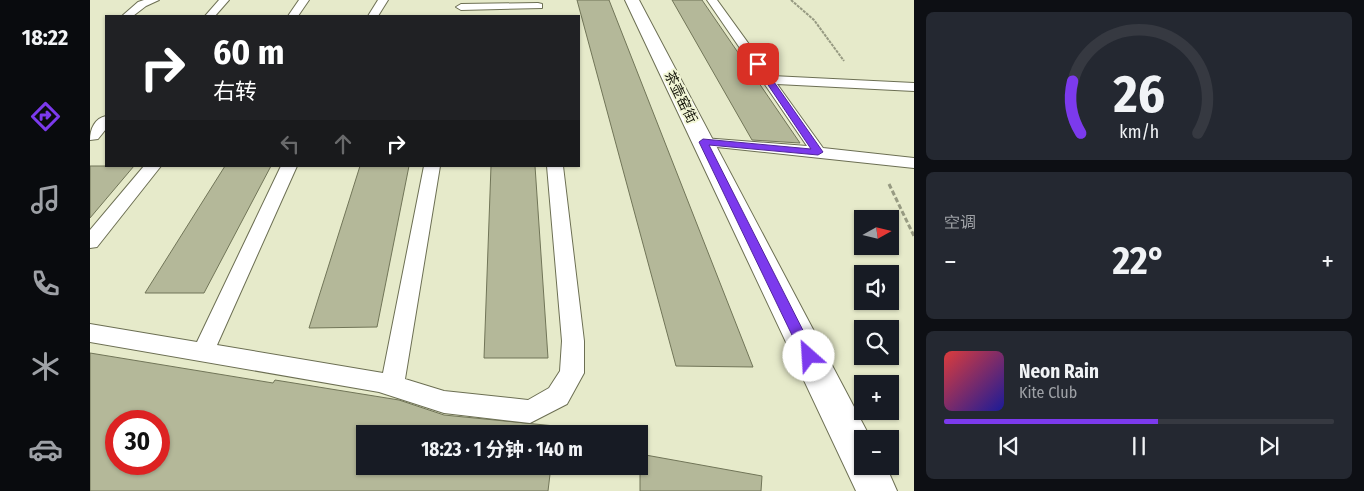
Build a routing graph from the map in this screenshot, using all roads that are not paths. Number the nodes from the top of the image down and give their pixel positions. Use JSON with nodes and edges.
{"nodes":[{"id":1,"x":154,"y":0,"type":"edge"},
{"id":2,"x":224,"y":0,"type":"edge"},
{"id":3,"x":304,"y":0,"type":"edge"},
{"id":4,"x":383,"y":0,"type":"edge"},
{"id":5,"x":632,"y":0,"type":"edge"},
{"id":6,"x":712,"y":0,"type":"edge"},
{"id":7,"x":539,"y":7,"type":"edge"},
{"id":8,"x":460,"y":8,"type":"edge"},
{"id":9,"x":128,"y":15,"type":"edge"},
{"id":10,"x":211,"y":15,"type":"edge"},
{"id":11,"x":294,"y":15,"type":"edge"},
{"id":12,"x":374,"y":15,"type":"edge"},
{"id":13,"x":769,"y":80,"type":"junction"},
{"id":14,"x":914,"y":87,"type":"edge"},
{"id":15,"x":105,"y":122,"type":"edge"},
{"id":16,"x":96,"y":136,"type":"edge"},
{"id":17,"x":703,"y":142,"type":"junction"},
{"id":18,"x":818,"y":152,"type":"junction"},
{"id":19,"x":914,"y":163,"type":"edge"},
{"id":20,"x":152,"y":167,"type":"edge"},
{"id":21,"x":289,"y":167,"type":"edge"},
{"id":22,"x":432,"y":167,"type":"edge"},
{"id":23,"x":555,"y":167,"type":"edge"},
{"id":24,"x":90,"y":242,"type":"edge"},
{"id":25,"x":90,"y":333,"type":"edge"},
{"id":26,"x":203,"y":352,"type":"junction"},
{"id":27,"x":392,"y":386,"type":"junction"},
{"id":28,"x":854,"y":446,"type":"edge"},
{"id":29,"x":869,"y":475,"type":"edge"},
{"id":30,"x":877,"y":491,"type":"edge"}],
"edges":[{"from":1,"to":9,"type":"lane"},
{"from":2,"to":10,"type":"lane"},
{"from":3,"to":11,"type":"lane"},
{"from":4,"to":12,"type":"lane"},
{"from":5,"to":17,"type":"street","name":"茶壶窑街"},
{"from":6,"to":13,"type":"lane"},
{"from":7,"to":8,"type":"lane"},
{"from":13,"to":14,"type":"lane"},
{"from":13,"to":18,"type":"lane"},
{"from":15,"to":16,"type":"lane"},
{"from":17,"to":18,"type":"lane"},
{"from":17,"to":28,"type":"street","name":"茶壶窑街"},
{"from":18,"to":19,"type":"lane"},
{"from":20,"to":24,"type":"lane"},
{"from":21,"to":26,"type":"lane"},
{"from":22,"to":27,"type":"lane"},
{"from":23,"to":27,"type":"lane"},
{"from":25,"to":26,"type":"lane"},
{"from":26,"to":27,"type":"lane"},
{"from":29,"to":30,"type":"street"}]}
